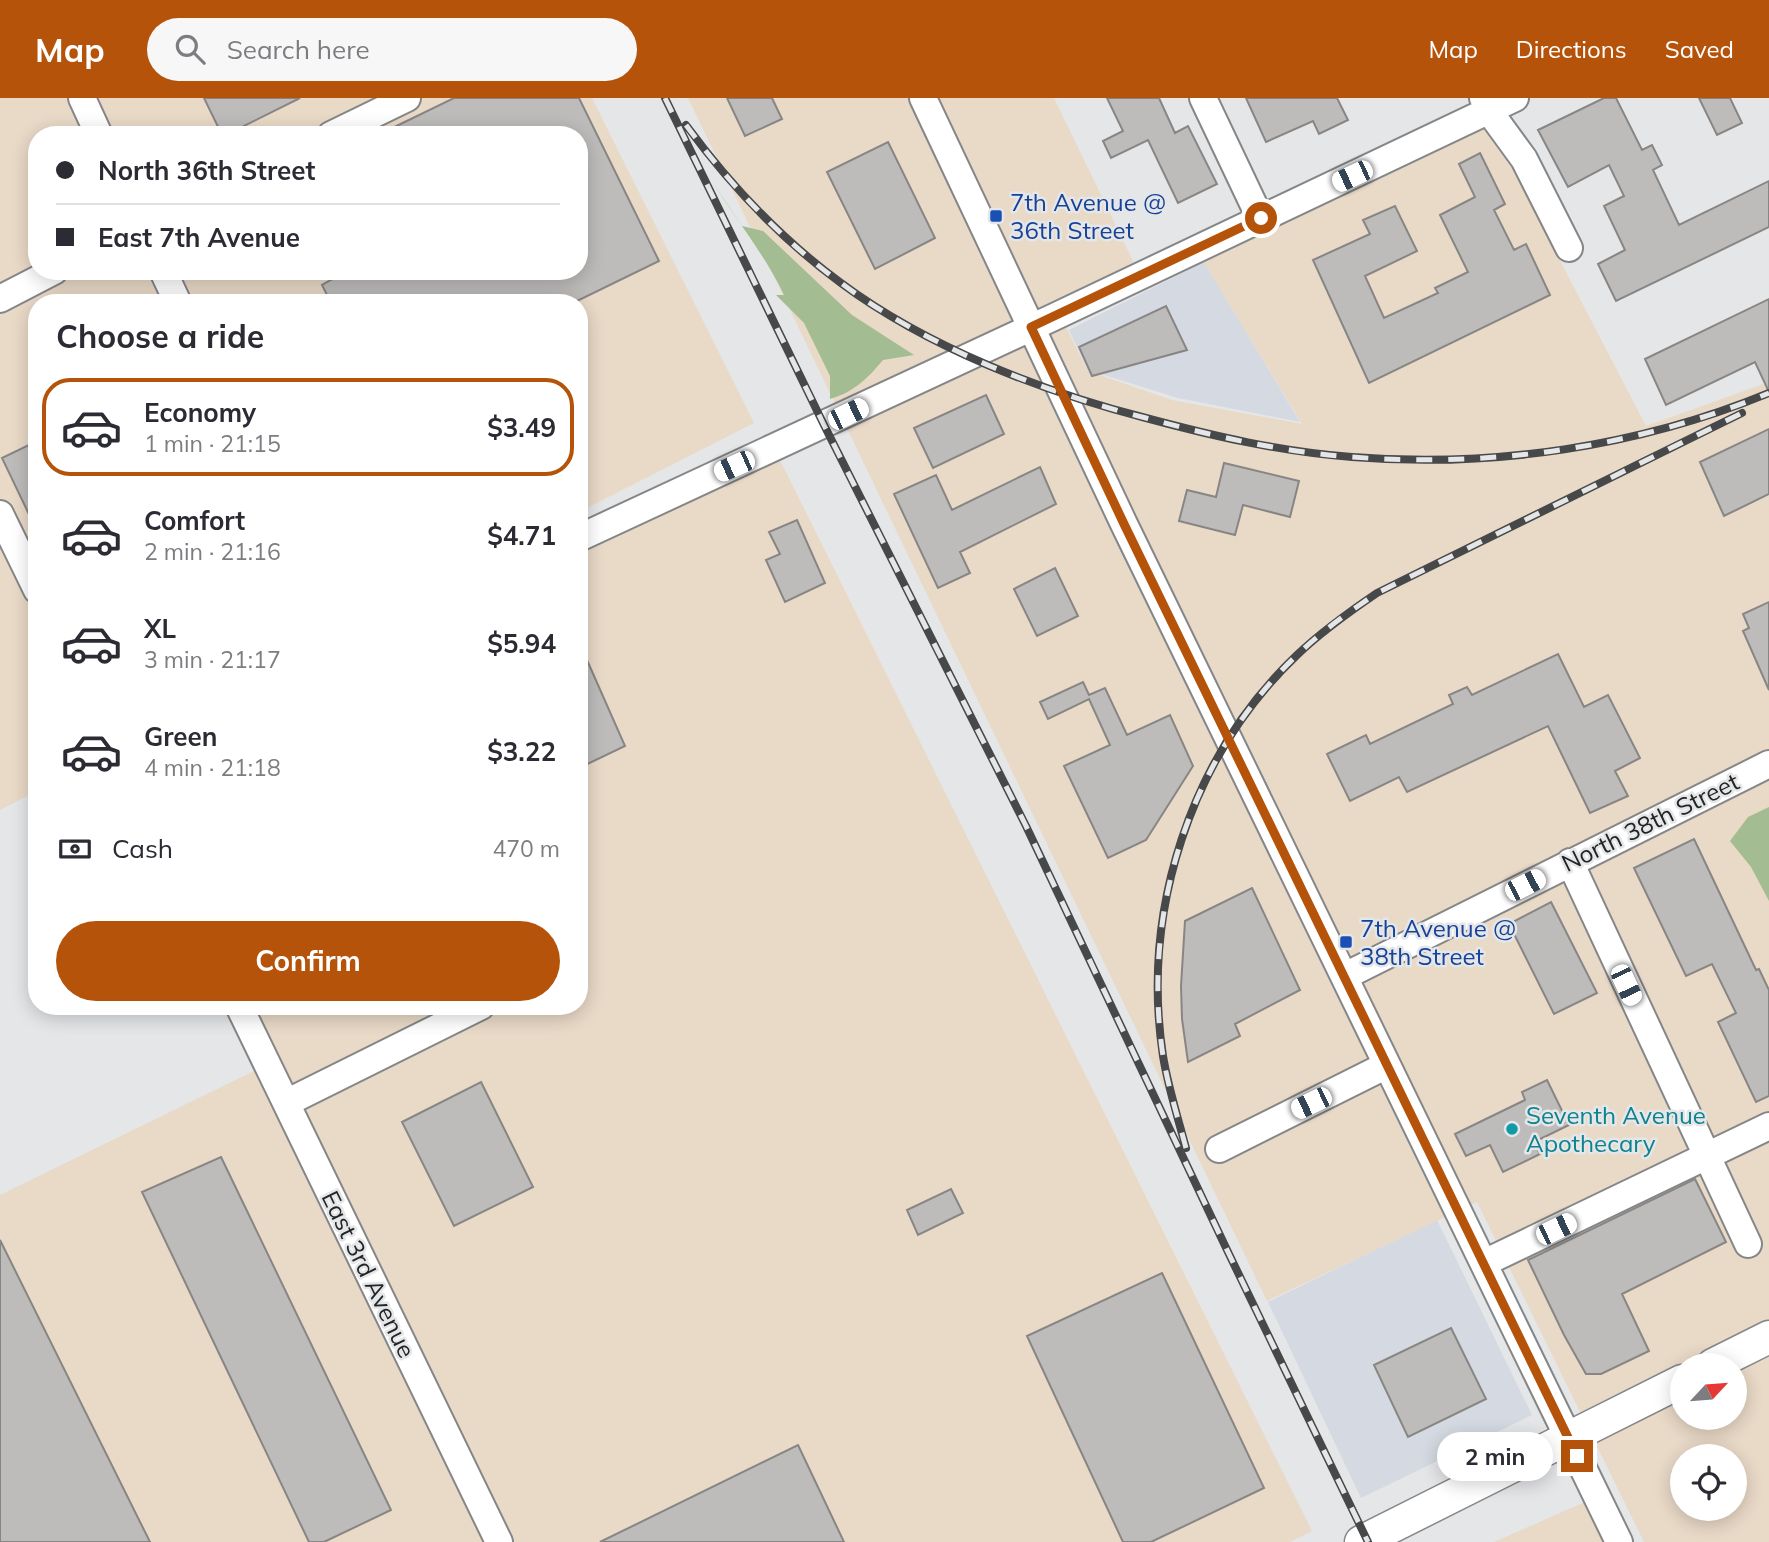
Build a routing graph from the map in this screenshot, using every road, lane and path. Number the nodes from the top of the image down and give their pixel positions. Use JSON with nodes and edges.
{"nodes":[{"id":1,"x":82,"y":98,"type":"edge"},
{"id":2,"x":407,"y":98,"type":"edge"},
{"id":3,"x":923,"y":98,"type":"edge"},
{"id":4,"x":1203,"y":98,"type":"edge"},
{"id":5,"x":1515,"y":98,"type":"edge"},
{"id":6,"x":1486,"y":105,"type":"edge"},
{"id":7,"x":95,"y":126,"type":"edge"},
{"id":8,"x":349,"y":126,"type":"edge"},
{"id":9,"x":1261,"y":218,"type":"junction"},
{"id":10,"x":1569,"y":248,"type":"dead end"},
{"id":11,"x":37,"y":280,"type":"edge"},
{"id":12,"x":0,"y":299,"type":"edge"},
{"id":13,"x":1031,"y":327,"type":"junction"},
{"id":14,"x":0,"y":514,"type":"edge"},
{"id":15,"x":588,"y":534,"type":"edge"},
{"id":16,"x":28,"y":572,"type":"edge"},
{"id":17,"x":1769,"y":764,"type":"edge"},
{"id":18,"x":1570,"y":862,"type":"junction"},
{"id":19,"x":1345,"y":976,"type":"junction"},
{"id":20,"x":243,"y":1015,"type":"edge"},
{"id":21,"x":463,"y":1015,"type":"edge"},
{"id":22,"x":1387,"y":1065,"type":"junction"},
{"id":23,"x":286,"y":1103,"type":"junction"},
{"id":24,"x":1769,"y":1126,"type":"edge"},
{"id":25,"x":1219,"y":1149,"type":"dead end"},
{"id":26,"x":1706,"y":1157,"type":"junction"},
{"id":27,"x":1748,"y":1244,"type":"dead end"},
{"id":28,"x":1484,"y":1263,"type":"junction"},
{"id":29,"x":1769,"y":1337,"type":"edge"},
{"id":30,"x":1737,"y":1353,"type":"edge"},
{"id":31,"x":1670,"y":1387,"type":"edge"},
{"id":32,"x":1568,"y":1438,"type":"junction"},
{"id":33,"x":499,"y":1542,"type":"edge"},
{"id":34,"x":1361,"y":1542,"type":"edge"},
{"id":35,"x":1619,"y":1542,"type":"edge"}],
"edges":[{"from":1,"to":7,"type":"street"},
{"from":2,"to":8,"type":"street"},
{"from":3,"to":13,"type":"street"},
{"from":4,"to":9,"type":"street"},
{"from":5,"to":6,"type":"street"},
{"from":6,"to":9,"type":"street"},
{"from":6,"to":10,"type":"street"},
{"from":9,"to":13,"type":"street"},
{"from":11,"to":12,"type":"street"},
{"from":13,"to":15,"type":"street"},
{"from":13,"to":19,"type":"street"},
{"from":14,"to":16,"type":"street"},
{"from":17,"to":18,"type":"street","name":"North 38th Street"},
{"from":18,"to":19,"type":"street","name":"North 38th Street"},
{"from":18,"to":26,"type":"street"},
{"from":19,"to":22,"type":"street"},
{"from":20,"to":23,"type":"street","name":"East 3rd Avenue"},
{"from":21,"to":23,"type":"street"},
{"from":22,"to":25,"type":"street"},
{"from":22,"to":28,"type":"street"},
{"from":23,"to":33,"type":"street","name":"East 3rd Avenue"},
{"from":24,"to":26,"type":"street"},
{"from":26,"to":27,"type":"street"},
{"from":26,"to":28,"type":"street"},
{"from":28,"to":32,"type":"street"},
{"from":29,"to":30,"type":"main road"},
{"from":31,"to":32,"type":"main road"},
{"from":32,"to":34,"type":"main road"},
{"from":32,"to":35,"type":"street"}]}
